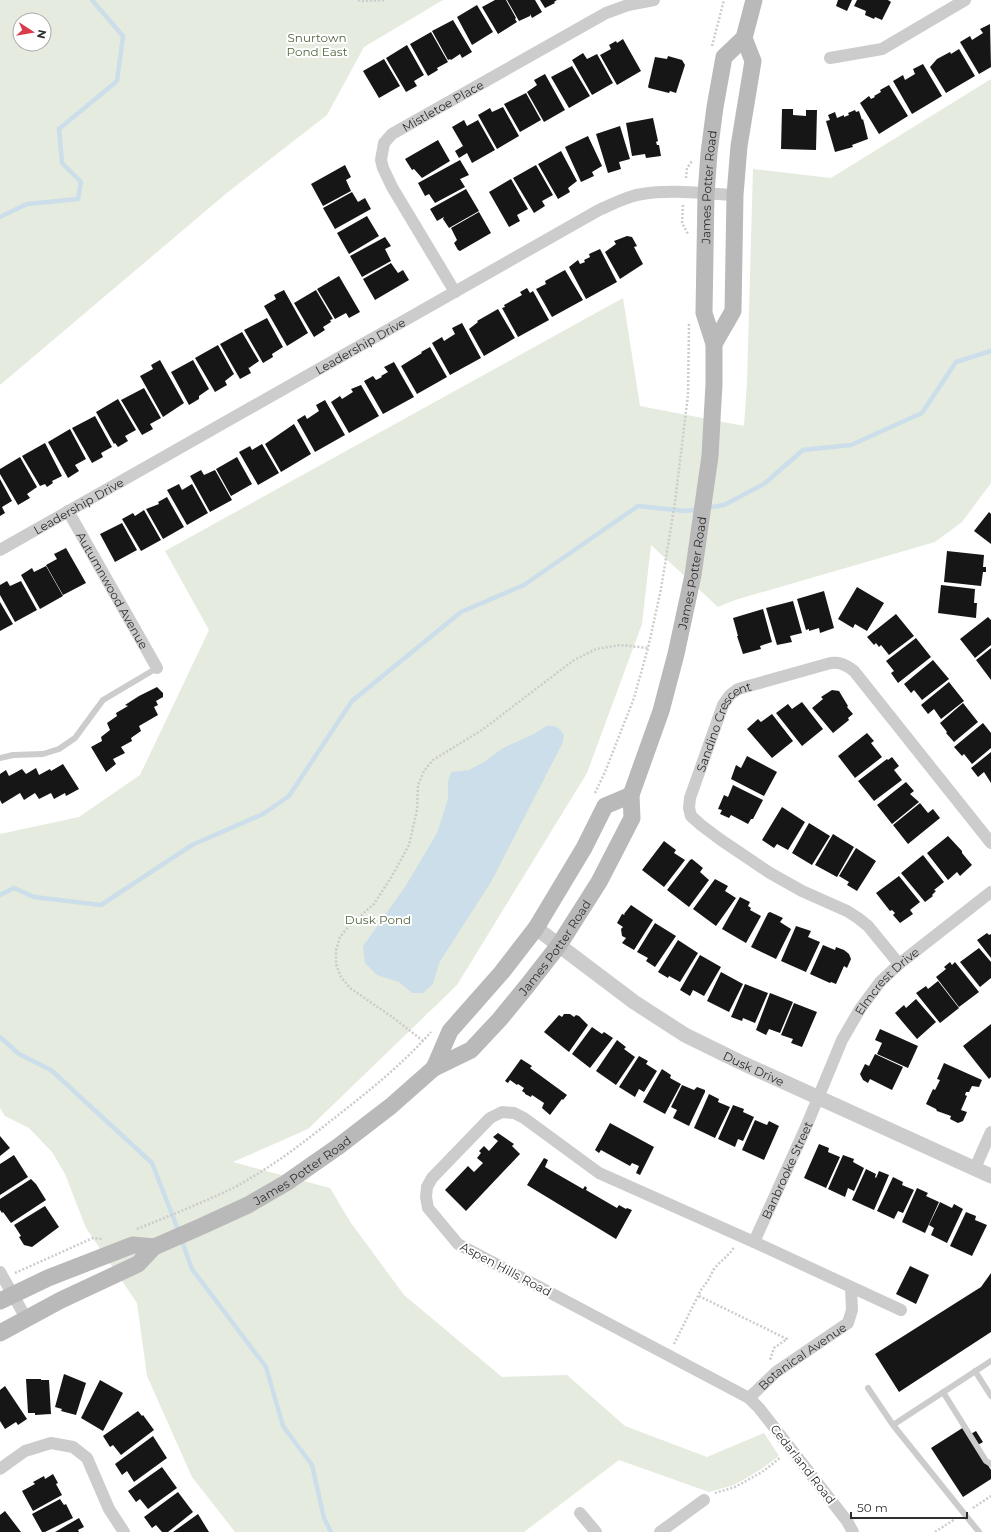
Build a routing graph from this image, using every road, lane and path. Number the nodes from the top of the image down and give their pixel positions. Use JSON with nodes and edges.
{"nodes":[{"id":1,"x":358,"y":0,"type":"edge"},
{"id":2,"x":385,"y":0,"type":"edge"},
{"id":3,"x":654,"y":0,"type":"edge"},
{"id":4,"x":754,"y":0,"type":"edge"},
{"id":5,"x":965,"y":0,"type":"edge"},
{"id":6,"x":744,"y":38,"type":"junction"},
{"id":7,"x":830,"y":58,"type":"dead end"},
{"id":8,"x":706,"y":194,"type":"junction"},
{"id":9,"x":736,"y":195,"type":"junction"},
{"id":10,"x":454,"y":292,"type":"junction"},
{"id":11,"x":714,"y":344,"type":"junction"},
{"id":12,"x":684,"y":423,"type":"dead end"},
{"id":13,"x":68,"y":511,"type":"junction"},
{"id":14,"x":0,"y":550,"type":"edge"},
{"id":15,"x":648,"y":648,"type":"junction"},
{"id":16,"x":157,"y":668,"type":"joint"},
{"id":17,"x":0,"y":758,"type":"edge"},
{"id":18,"x":631,"y":795,"type":"junction"},
{"id":19,"x":592,"y":800,"type":"dead end"},
{"id":20,"x":991,"y":843,"type":"edge"},
{"id":21,"x":991,"y":892,"type":"edge"},
{"id":22,"x":536,"y":928,"type":"junction"},
{"id":23,"x":559,"y":945,"type":"junction"},
{"id":24,"x":899,"y":964,"type":"junction"},
{"id":25,"x":433,"y":1030,"type":"dead end"},
{"id":26,"x":423,"y":1040,"type":"junction"},
{"id":27,"x":434,"y":1068,"type":"junction"},
{"id":28,"x":818,"y":1098,"type":"junction"},
{"id":29,"x":991,"y":1132,"type":"edge"},
{"id":30,"x":975,"y":1168,"type":"junction"},
{"id":31,"x":991,"y":1176,"type":"edge"},
{"id":32,"x":155,"y":1222,"type":"dead end"},
{"id":33,"x":754,"y":1242,"type":"junction"},
{"id":34,"x":160,"y":1245,"type":"junction"},
{"id":35,"x":736,"y":1245,"type":"dead end"},
{"id":36,"x":0,"y":1272,"type":"edge"},
{"id":37,"x":851,"y":1288,"type":"junction"},
{"id":38,"x":699,"y":1296,"type":"junction"},
{"id":39,"x":6,"y":1297,"type":"edge"},
{"id":40,"x":901,"y":1310,"type":"dead end"},
{"id":41,"x":26,"y":1318,"type":"junction"},
{"id":42,"x":0,"y":1333,"type":"edge"},
{"id":43,"x":679,"y":1349,"type":"dead end"},
{"id":44,"x":991,"y":1361,"type":"edge"},
{"id":45,"x":770,"y":1363,"type":"dead end"},
{"id":46,"x":975,"y":1371,"type":"junction"},
{"id":47,"x":868,"y":1388,"type":"dead end"},
{"id":48,"x":943,"y":1392,"type":"junction"},
{"id":49,"x":991,"y":1396,"type":"edge"},
{"id":50,"x":749,"y":1398,"type":"junction"},
{"id":51,"x":893,"y":1425,"type":"junction"},
{"id":52,"x":784,"y":1455,"type":"dead end"},
{"id":53,"x":991,"y":1464,"type":"edge"},
{"id":54,"x":0,"y":1469,"type":"edge"},
{"id":55,"x":706,"y":1497,"type":"joint"},
{"id":56,"x":580,"y":1513,"type":"dead end"},
{"id":57,"x":124,"y":1532,"type":"edge"},
{"id":58,"x":596,"y":1532,"type":"edge"},
{"id":59,"x":660,"y":1532,"type":"edge"},
{"id":60,"x":853,"y":1532,"type":"edge"},
{"id":61,"x":979,"y":1532,"type":"edge"}],
"edges":[{"from":1,"to":2,"type":"path"},
{"from":3,"to":10,"type":"street","name":"Mistletoe Place"},
{"from":4,"to":6,"type":"main road"},
{"from":5,"to":7,"type":"street"},
{"from":6,"to":8,"type":"main road","name":"James Potter Road"},
{"from":6,"to":9,"type":"main road","name":"James Potter Road"},
{"from":8,"to":9,"type":"street","name":"Leadership Drive"},
{"from":8,"to":10,"type":"street","name":"Leadership Drive"},
{"from":8,"to":11,"type":"main road","name":"James Potter Road"},
{"from":9,"to":11,"type":"main road","name":"James Potter Road"},
{"from":10,"to":13,"type":"street","name":"Leadership Drive"},
{"from":11,"to":18,"type":"main road","name":"James Potter Road"},
{"from":12,"to":15,"type":"path"},
{"from":13,"to":14,"type":"street","name":"Leadership Drive"},
{"from":13,"to":16,"type":"street","name":"Autumnwood Avenue"},
{"from":15,"to":19,"type":"path"},
{"from":15,"to":26,"type":"path"},
{"from":16,"to":17,"type":"lane"},
{"from":18,"to":22,"type":"main road","name":"James Potter Road"},
{"from":18,"to":23,"type":"main road","name":"James Potter Road"},
{"from":20,"to":24,"type":"street","name":"Sandino Crescent"},
{"from":21,"to":24,"type":"street","name":"Elmcrest Drive"},
{"from":22,"to":23,"type":"street","name":"Dusk Drive"},
{"from":22,"to":27,"type":"main road","name":"James Potter Road"},
{"from":23,"to":27,"type":"main road","name":"James Potter Road"},
{"from":23,"to":28,"type":"street","name":"Dusk Drive"},
{"from":24,"to":28,"type":"street","name":"Elmcrest Drive"},
{"from":25,"to":26,"type":"path"},
{"from":26,"to":32,"type":"path"},
{"from":27,"to":34,"type":"main road","name":"James Potter Road"},
{"from":28,"to":30,"type":"street","name":"Dusk Drive"},
{"from":28,"to":33,"type":"street","name":"Banbrooke Street"},
{"from":29,"to":30,"type":"street"},
{"from":30,"to":31,"type":"street","name":"Dusk Drive"},
{"from":33,"to":37,"type":"street"},
{"from":33,"to":50,"type":"street","name":"Aspen Hills Road"},
{"from":34,"to":39,"type":"main road","name":"James Potter Road"},
{"from":34,"to":41,"type":"main road","name":"James Potter Road"},
{"from":35,"to":38,"type":"path"},
{"from":36,"to":39,"type":"street"},
{"from":37,"to":40,"type":"street"},
{"from":37,"to":50,"type":"street","name":"Botanical Avenue"},
{"from":38,"to":43,"type":"path"},
{"from":38,"to":45,"type":"path"},
{"from":39,"to":41,"type":"street"},
{"from":41,"to":42,"type":"main road","name":"James Potter Road"},
{"from":44,"to":46,"type":"lane"},
{"from":46,"to":48,"type":"lane"},
{"from":46,"to":49,"type":"lane"},
{"from":47,"to":51,"type":"lane"},
{"from":48,"to":51,"type":"lane"},
{"from":48,"to":53,"type":"lane"},
{"from":50,"to":60,"type":"street","name":"Cedarland Road"},
{"from":51,"to":61,"type":"lane"},
{"from":52,"to":55,"type":"path"},
{"from":54,"to":57,"type":"street"},
{"from":55,"to":59,"type":"street"},
{"from":56,"to":58,"type":"street"}]}
